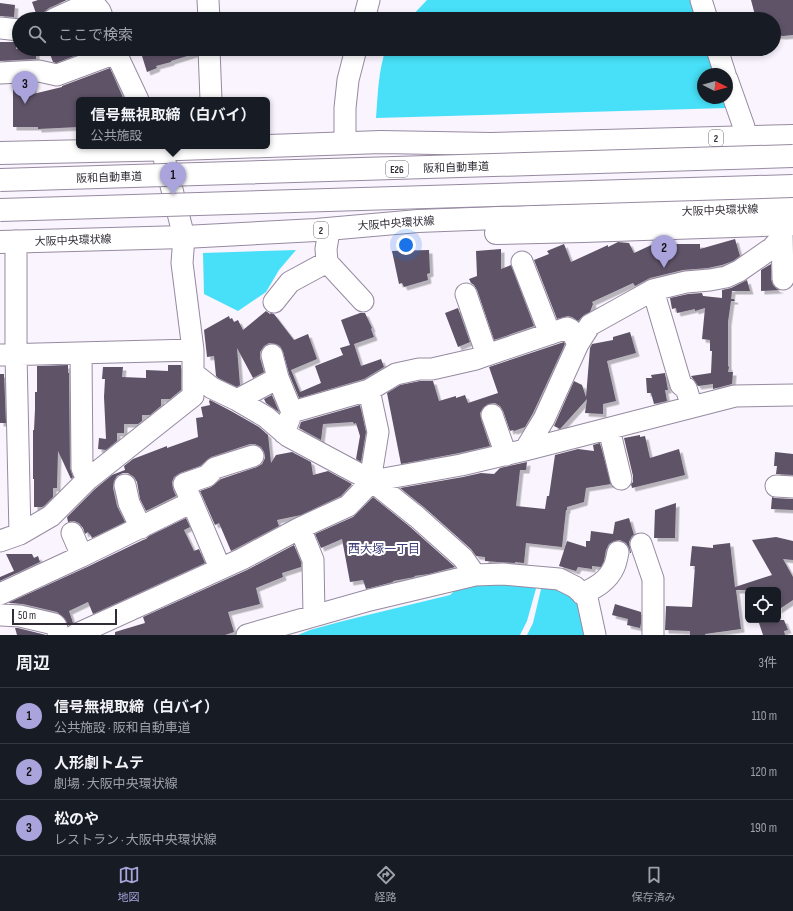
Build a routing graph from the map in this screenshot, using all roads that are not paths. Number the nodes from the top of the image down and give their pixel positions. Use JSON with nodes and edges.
{"nodes":[{"id":1,"x":208,"y":0,"type":"edge"},
{"id":2,"x":369,"y":0,"type":"edge"},
{"id":3,"x":701,"y":0,"type":"edge"},
{"id":4,"x":100,"y":6,"type":"edge"},
{"id":5,"x":79,"y":12,"type":"edge"},
{"id":6,"x":209,"y":12,"type":"edge"},
{"id":7,"x":366,"y":12,"type":"edge"},
{"id":8,"x":705,"y":12,"type":"edge"},
{"id":9,"x":0,"y":28,"type":"edge"},
{"id":10,"x":12,"y":29,"type":"edge"},
{"id":11,"x":103,"y":56,"type":"edge"},
{"id":12,"x":117,"y":56,"type":"edge"},
{"id":13,"x":210,"y":56,"type":"edge"},
{"id":14,"x":354,"y":56,"type":"edge"},
{"id":15,"x":719,"y":56,"type":"edge"},
{"id":16,"x":723,"y":68,"type":"edge"},
{"id":17,"x":0,"y":73,"type":"edge"},
{"id":18,"x":733,"y":96,"type":"edge"},
{"id":19,"x":137,"y":97,"type":"edge"},
{"id":20,"x":211,"y":97,"type":"edge"},
{"id":21,"x":793,"y":125,"type":"edge"},
{"id":22,"x":744,"y":128,"type":"junction"},
{"id":23,"x":793,"y":136,"type":"edge"},
{"id":24,"x":345,"y":140,"type":"junction"},
{"id":25,"x":312,"y":145,"type":"junction"},
{"id":26,"x":270,"y":146,"type":"edge"},
{"id":27,"x":129,"y":149,"type":"edge"},
{"id":28,"x":161,"y":149,"type":"edge"},
{"id":29,"x":0,"y":153,"type":"edge"},
{"id":30,"x":793,"y":156,"type":"edge"},
{"id":31,"x":0,"y":180,"type":"edge"},
{"id":32,"x":793,"y":186,"type":"edge"},
{"id":33,"x":0,"y":210,"type":"edge"},
{"id":34,"x":788,"y":223,"type":"edge"},
{"id":35,"x":322,"y":230,"type":"junction"},
{"id":36,"x":184,"y":237,"type":"junction"},
{"id":37,"x":8,"y":242,"type":"edge"},
{"id":38,"x":327,"y":262,"type":"junction"},
{"id":39,"x":522,"y":262,"type":"dead end"},
{"id":40,"x":783,"y":279,"type":"dead end"},
{"id":41,"x":654,"y":290,"type":"junction"},
{"id":42,"x":466,"y":294,"type":"dead end"},
{"id":43,"x":363,"y":301,"type":"dead end"},
{"id":44,"x":274,"y":302,"type":"dead end"},
{"id":45,"x":550,"y":334,"type":"junction"},
{"id":46,"x":578,"y":344,"type":"junction"},
{"id":47,"x":193,"y":350,"type":"junction"},
{"id":48,"x":81,"y":353,"type":"junction"},
{"id":49,"x":8,"y":355,"type":"edge"},
{"id":50,"x":272,"y":355,"type":"dead end"},
{"id":51,"x":487,"y":355,"type":"junction"},
{"id":52,"x":193,"y":372,"type":"junction"},
{"id":53,"x":278,"y":378,"type":"junction"},
{"id":54,"x":368,"y":390,"type":"junction"},
{"id":55,"x":793,"y":395,"type":"edge"},
{"id":56,"x":237,"y":400,"type":"junction"},
{"id":57,"x":692,"y":407,"type":"junction"},
{"id":58,"x":292,"y":412,"type":"junction"},
{"id":59,"x":492,"y":415,"type":"dead end"},
{"id":60,"x":609,"y":429,"type":"junction"},
{"id":61,"x":284,"y":433,"type":"junction"},
{"id":62,"x":516,"y":452,"type":"junction"},
{"id":63,"x":253,"y":456,"type":"dead end"},
{"id":64,"x":621,"y":478,"type":"dead end"},
{"id":65,"x":88,"y":480,"type":"junction"},
{"id":66,"x":372,"y":481,"type":"junction"},
{"id":67,"x":125,"y":485,"type":"dead end"},
{"id":68,"x":192,"y":502,"type":"junction"},
{"id":69,"x":141,"y":528,"type":"junction"},
{"id":70,"x":300,"y":528,"type":"junction"},
{"id":71,"x":72,"y":533,"type":"dead end"},
{"id":72,"x":20,"y":534,"type":"junction"},
{"id":73,"x":0,"y":541,"type":"edge"},
{"id":74,"x":641,"y":544,"type":"dead end"},
{"id":75,"x":618,"y":552,"type":"dead end"},
{"id":76,"x":82,"y":556,"type":"junction"},
{"id":77,"x":220,"y":568,"type":"junction"},
{"id":78,"x":475,"y":575,"type":"junction"},
{"id":79,"x":0,"y":594,"type":"edge"},
{"id":80,"x":582,"y":594,"type":"junction"},
{"id":81,"x":0,"y":615,"type":"edge"},
{"id":82,"x":314,"y":616,"type":"junction"},
{"id":83,"x":58,"y":635,"type":"edge"},
{"id":84,"x":75,"y":635,"type":"edge"},
{"id":85,"x":247,"y":635,"type":"edge"},
{"id":86,"x":596,"y":635,"type":"edge"},
{"id":87,"x":653,"y":635,"type":"edge"}],
"edges":[{"from":1,"to":6,"type":"street"},
{"from":2,"to":7,"type":"street"},
{"from":3,"to":8,"type":"street"},
{"from":4,"to":5,"type":"street"},
{"from":9,"to":10,"type":"street"},
{"from":11,"to":17,"type":"street"},
{"from":12,"to":19,"type":"street"},
{"from":13,"to":20,"type":"street"},
{"from":14,"to":24,"type":"street"},
{"from":15,"to":16,"type":"street"},
{"from":18,"to":22,"type":"street"},
{"from":21,"to":22,"type":"main road"},
{"from":22,"to":24,"type":"main road"},
{"from":23,"to":25,"type":"main road","number":"2"},
{"from":24,"to":25,"type":"main road"},
{"from":25,"to":26,"type":"main road","number":"2"},
{"from":27,"to":29,"type":"main road","number":"2"},
{"from":28,"to":36,"type":"street"},
{"from":30,"to":31,"type":"main road","name":"阪和自動車道","number":"E26","bridge":true},
{"from":32,"to":33,"type":"main road","bridge":true},
{"from":34,"to":35,"type":"main road"},
{"from":34,"to":35,"type":"main road","name":"大阪中央環状線","number":"2"},
{"from":34,"to":40,"type":"street"},
{"from":34,"to":41,"type":"street"},
{"from":35,"to":36,"type":"main road","name":"大阪中央環状線","number":"2"},
{"from":35,"to":38,"type":"street"},
{"from":36,"to":37,"type":"main road","name":"大阪中央環状線","number":"2"},
{"from":36,"to":47,"type":"street"},
{"from":37,"to":49,"type":"street"},
{"from":38,"to":43,"type":"street"},
{"from":38,"to":44,"type":"street"},
{"from":39,"to":45,"type":"street"},
{"from":41,"to":46,"type":"street"},
{"from":41,"to":57,"type":"street"},
{"from":42,"to":51,"type":"street"},
{"from":45,"to":46,"type":"street"},
{"from":45,"to":51,"type":"street"},
{"from":46,"to":62,"type":"street"},
{"from":47,"to":48,"type":"street"},
{"from":47,"to":52,"type":"street"},
{"from":48,"to":49,"type":"street"},
{"from":48,"to":65,"type":"street"},
{"from":49,"to":72,"type":"street"},
{"from":50,"to":53,"type":"street"},
{"from":51,"to":54,"type":"street"},
{"from":52,"to":56,"type":"street"},
{"from":52,"to":65,"type":"street"},
{"from":53,"to":56,"type":"street"},
{"from":53,"to":58,"type":"street"},
{"from":54,"to":58,"type":"street"},
{"from":54,"to":66,"type":"street"},
{"from":55,"to":57,"type":"street"},
{"from":56,"to":61,"type":"street"},
{"from":57,"to":60,"type":"street"},
{"from":58,"to":61,"type":"street"},
{"from":59,"to":62,"type":"street"},
{"from":60,"to":62,"type":"street"},
{"from":60,"to":64,"type":"street"},
{"from":61,"to":66,"type":"street"},
{"from":62,"to":66,"type":"street"},
{"from":63,"to":68,"type":"street"},
{"from":65,"to":72,"type":"street"},
{"from":66,"to":70,"type":"street"},
{"from":66,"to":78,"type":"street"},
{"from":67,"to":69,"type":"street"},
{"from":68,"to":69,"type":"street"},
{"from":68,"to":77,"type":"street"},
{"from":69,"to":76,"type":"street"},
{"from":70,"to":77,"type":"street"},
{"from":70,"to":82,"type":"street"},
{"from":71,"to":76,"type":"street"},
{"from":72,"to":73,"type":"street"},
{"from":74,"to":87,"type":"street"},
{"from":75,"to":80,"type":"street"},
{"from":76,"to":79,"type":"street"},
{"from":77,"to":84,"type":"street"},
{"from":78,"to":80,"type":"street"},
{"from":78,"to":82,"type":"street"},
{"from":80,"to":86,"type":"street"},
{"from":81,"to":83,"type":"street"},
{"from":82,"to":85,"type":"street"}]}
